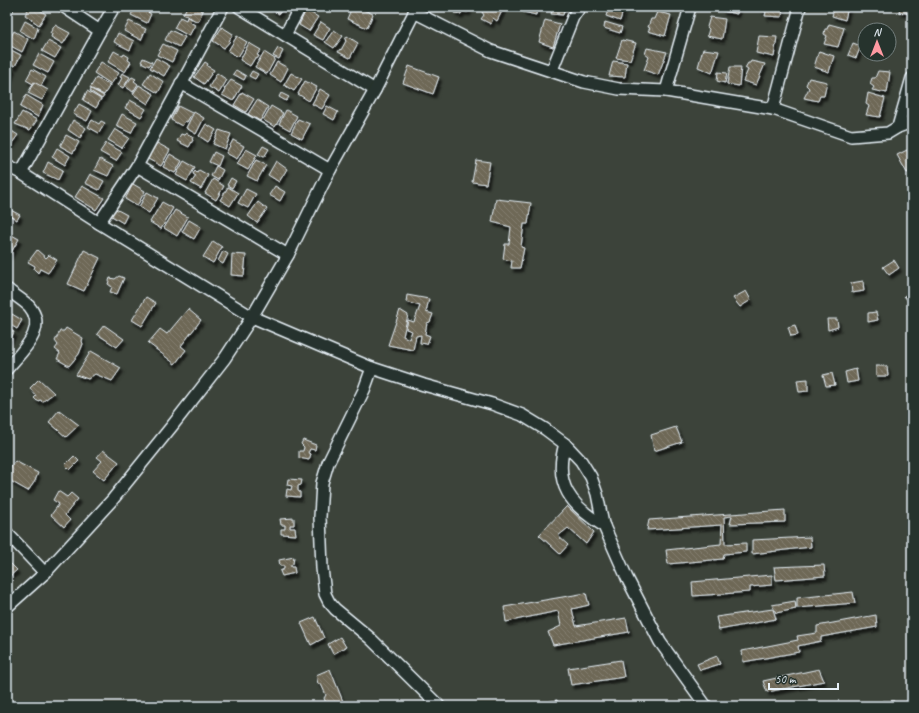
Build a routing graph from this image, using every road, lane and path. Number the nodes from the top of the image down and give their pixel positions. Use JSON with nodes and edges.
{"nodes":[{"id":1,"x":64,"y":7,"type":"edge"},
{"id":2,"x":114,"y":7,"type":"edge"},
{"id":3,"x":222,"y":7,"type":"edge"},
{"id":4,"x":239,"y":7,"type":"edge"},
{"id":5,"x":300,"y":7,"type":"edge"},
{"id":6,"x":580,"y":7,"type":"edge"},
{"id":7,"x":690,"y":7,"type":"edge"},
{"id":8,"x":800,"y":7,"type":"edge"},
{"id":9,"x":416,"y":10,"type":"edge"},
{"id":10,"x":100,"y":31,"type":"junction"},
{"id":11,"x":285,"y":35,"type":"junction"},
{"id":12,"x":552,"y":70,"type":"junction"},
{"id":13,"x":912,"y":78,"type":"edge"},
{"id":14,"x":181,"y":83,"type":"junction"},
{"id":15,"x":374,"y":90,"type":"junction"},
{"id":16,"x":666,"y":91,"type":"junction"},
{"id":17,"x":772,"y":109,"type":"junction"},
{"id":18,"x":912,"y":122,"type":"edge"},
{"id":19,"x":898,"y":127,"type":"junction"},
{"id":20,"x":137,"y":166,"type":"junction"},
{"id":21,"x":11,"y":170,"type":"edge"},
{"id":22,"x":330,"y":170,"type":"junction"},
{"id":23,"x":99,"y":223,"type":"junction"},
{"id":24,"x":288,"y":255,"type":"junction"},
{"id":25,"x":7,"y":289,"type":"edge"},
{"id":26,"x":252,"y":317,"type":"junction"},
{"id":27,"x":372,"y":368,"type":"junction"},
{"id":28,"x":7,"y":369,"type":"edge"},
{"id":29,"x":565,"y":444,"type":"junction"},
{"id":30,"x":604,"y":526,"type":"junction"},
{"id":31,"x":7,"y":533,"type":"edge"},
{"id":32,"x":45,"y":573,"type":"junction"},
{"id":33,"x":7,"y":607,"type":"edge"},
{"id":34,"x":439,"y":706,"type":"edge"},
{"id":35,"x":706,"y":706,"type":"edge"}],
"edges":[{"from":1,"to":10,"type":"street"},
{"from":2,"to":10,"type":"street"},
{"from":3,"to":14,"type":"street"},
{"from":4,"to":11,"type":"street"},
{"from":5,"to":11,"type":"street"},
{"from":6,"to":12,"type":"street"},
{"from":7,"to":16,"type":"street"},
{"from":8,"to":17,"type":"street"},
{"from":9,"to":12,"type":"street"},
{"from":9,"to":15,"type":"street"},
{"from":10,"to":21,"type":"street"},
{"from":11,"to":15,"type":"street"},
{"from":12,"to":16,"type":"street"},
{"from":13,"to":19,"type":"street"},
{"from":14,"to":20,"type":"street"},
{"from":14,"to":22,"type":"street"},
{"from":15,"to":22,"type":"street"},
{"from":16,"to":17,"type":"street"},
{"from":17,"to":19,"type":"street"},
{"from":18,"to":19,"type":"street"},
{"from":20,"to":23,"type":"street"},
{"from":20,"to":24,"type":"street"},
{"from":21,"to":23,"type":"street"},
{"from":22,"to":24,"type":"street"},
{"from":23,"to":26,"type":"street"},
{"from":24,"to":26,"type":"street"},
{"from":25,"to":28,"type":"street"},
{"from":26,"to":27,"type":"street"},
{"from":26,"to":32,"type":"street"},
{"from":27,"to":29,"type":"street"},
{"from":27,"to":34,"type":"street"},
{"from":29,"to":30,"type":"street"},
{"from":29,"to":30,"type":"street"},
{"from":30,"to":35,"type":"street"},
{"from":31,"to":32,"type":"street"},
{"from":32,"to":33,"type":"street"}]}
